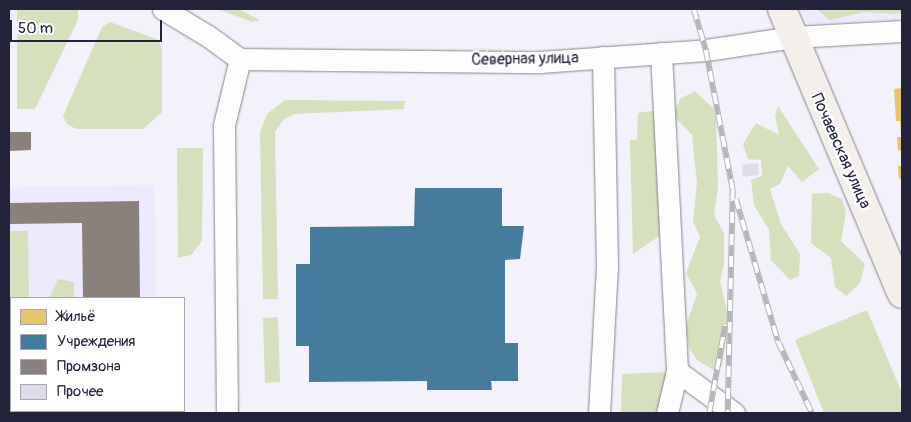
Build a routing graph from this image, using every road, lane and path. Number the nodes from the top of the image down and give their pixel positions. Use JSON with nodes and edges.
{"nodes":[{"id":1,"x":163,"y":9,"type":"edge"},
{"id":2,"x":782,"y":9,"type":"edge"},
{"id":3,"x":902,"y":31,"type":"edge"},
{"id":4,"x":794,"y":37,"type":"junction"},
{"id":5,"x":661,"y":53,"type":"junction"},
{"id":6,"x":603,"y":57,"type":"junction"},
{"id":7,"x":240,"y":60,"type":"junction"},
{"id":8,"x":902,"y":294,"type":"edge"},
{"id":9,"x":677,"y":371,"type":"junction"},
{"id":10,"x":227,"y":413,"type":"edge"},
{"id":11,"x":599,"y":413,"type":"edge"},
{"id":12,"x":667,"y":413,"type":"edge"},
{"id":13,"x":734,"y":413,"type":"edge"}],
"edges":[{"from":1,"to":7,"type":"street"},
{"from":2,"to":4,"type":"main road","name":"Почаевская улица"},
{"from":3,"to":4,"type":"street","name":"Северная улица"},
{"from":4,"to":5,"type":"street","name":"Северная улица"},
{"from":4,"to":8,"type":"main road","name":"Почаевская улица"},
{"from":5,"to":6,"type":"street","name":"Северная улица"},
{"from":5,"to":9,"type":"street"},
{"from":6,"to":7,"type":"street","name":"Северная улица"},
{"from":6,"to":11,"type":"street"},
{"from":7,"to":10,"type":"street"},
{"from":9,"to":12,"type":"street"},
{"from":9,"to":13,"type":"street"}]}
